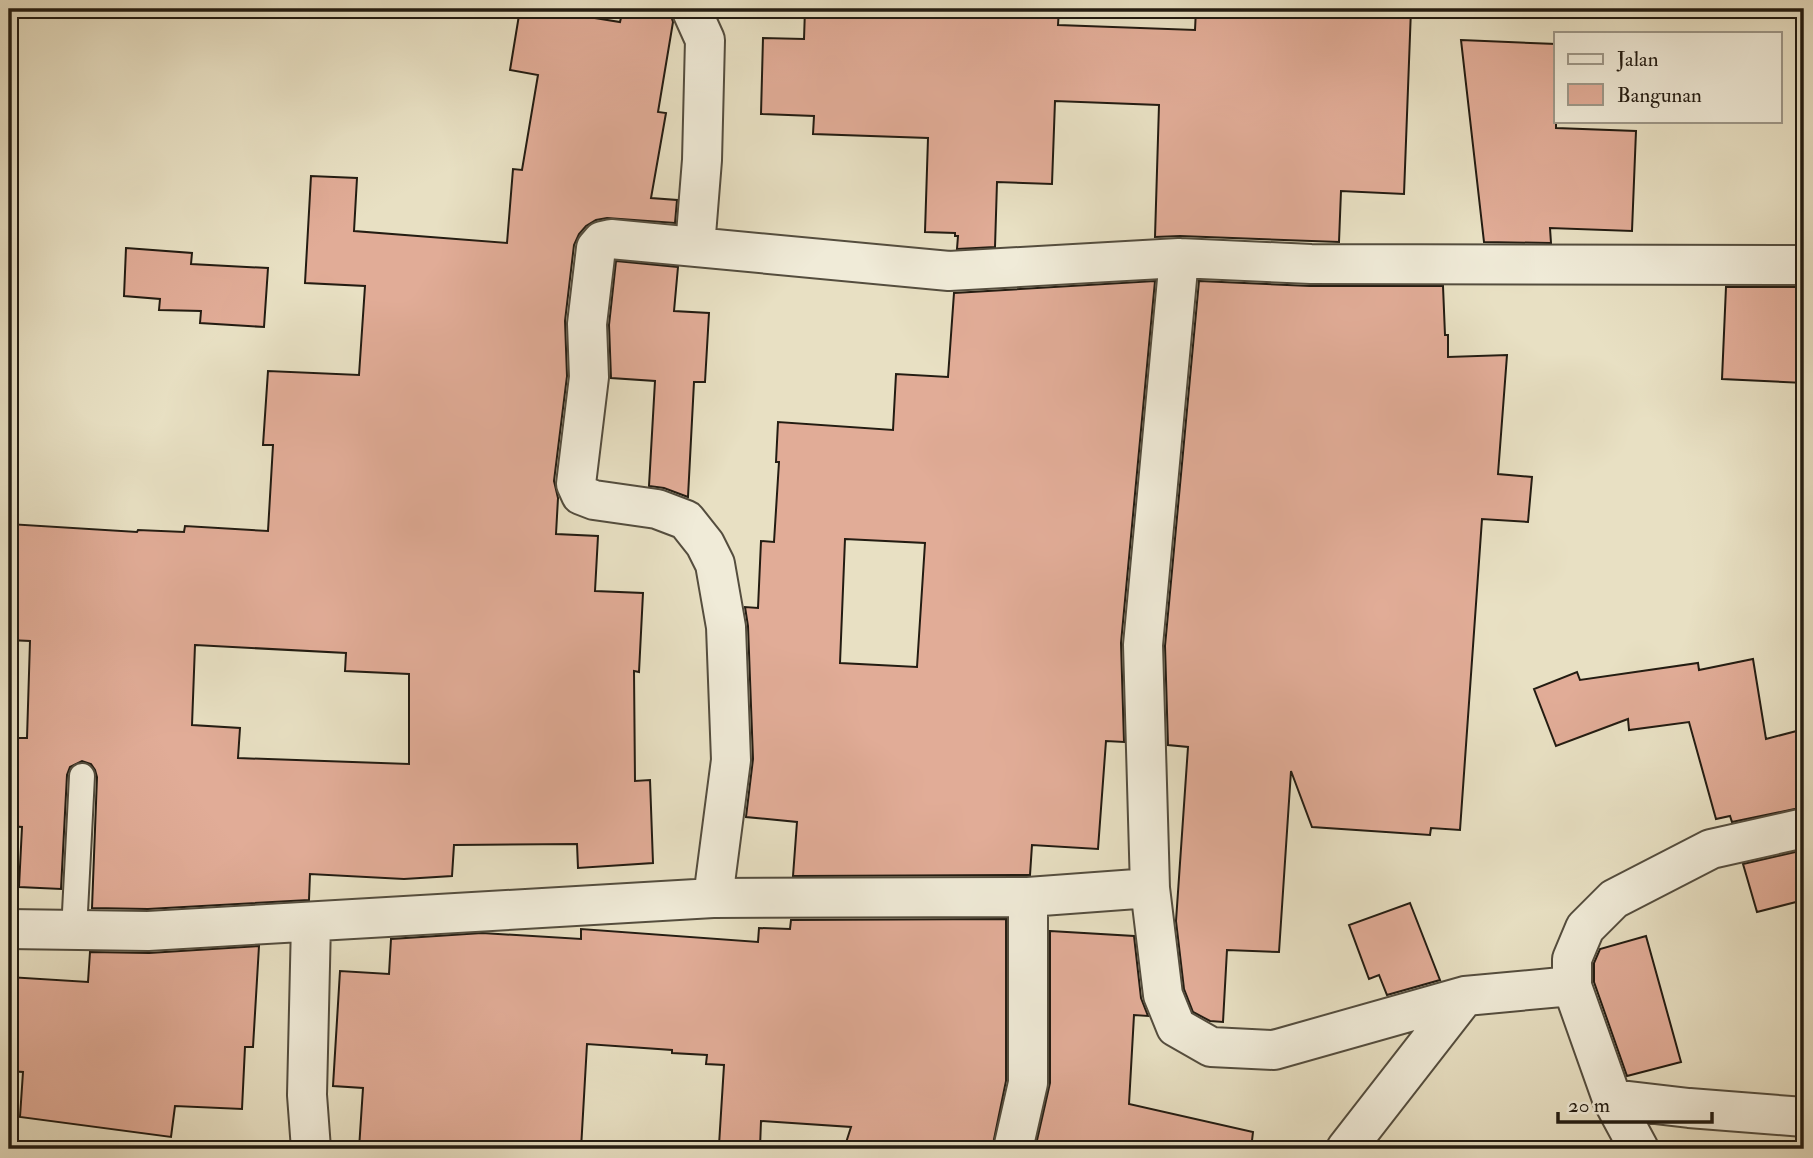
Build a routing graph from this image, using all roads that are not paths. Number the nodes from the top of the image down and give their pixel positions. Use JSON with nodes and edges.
{"nodes":[{"id":1,"x":691,"y":9,"type":"edge"},
{"id":2,"x":695,"y":247,"type":"junction"},
{"id":3,"x":1179,"y":258,"type":"junction"},
{"id":4,"x":1804,"y":265,"type":"edge"},
{"id":5,"x":82,"y":776,"type":"dead end"},
{"id":6,"x":1804,"y":828,"type":"edge"},
{"id":7,"x":1150,"y":887,"type":"junction"},
{"id":8,"x":1028,"y":897,"type":"junction"},
{"id":9,"x":713,"y":898,"type":"junction"},
{"id":10,"x":310,"y":923,"type":"junction"},
{"id":11,"x":9,"y":929,"type":"edge"},
{"id":12,"x":74,"y":931,"type":"junction"},
{"id":13,"x":1572,"y":986,"type":"junction"},
{"id":14,"x":1465,"y":996,"type":"junction"},
{"id":15,"x":1612,"y":1099,"type":"junction"},
{"id":16,"x":1804,"y":1117,"type":"edge"},
{"id":17,"x":311,"y":1149,"type":"edge"},
{"id":18,"x":1013,"y":1149,"type":"edge"},
{"id":19,"x":1346,"y":1149,"type":"edge"},
{"id":20,"x":1639,"y":1149,"type":"edge"}],
"edges":[{"from":1,"to":2,"type":"street"},
{"from":2,"to":3,"type":"street"},
{"from":2,"to":9,"type":"street"},
{"from":3,"to":4,"type":"street"},
{"from":3,"to":7,"type":"street"},
{"from":5,"to":12,"type":"lane"},
{"from":6,"to":13,"type":"street"},
{"from":7,"to":8,"type":"street"},
{"from":7,"to":14,"type":"street"},
{"from":8,"to":9,"type":"street"},
{"from":8,"to":18,"type":"street"},
{"from":9,"to":10,"type":"street"},
{"from":10,"to":12,"type":"street"},
{"from":10,"to":17,"type":"street"},
{"from":11,"to":12,"type":"street"},
{"from":13,"to":14,"type":"street"},
{"from":13,"to":15,"type":"street"},
{"from":14,"to":19,"type":"street"},
{"from":15,"to":16,"type":"street"},
{"from":15,"to":20,"type":"street"}]}
